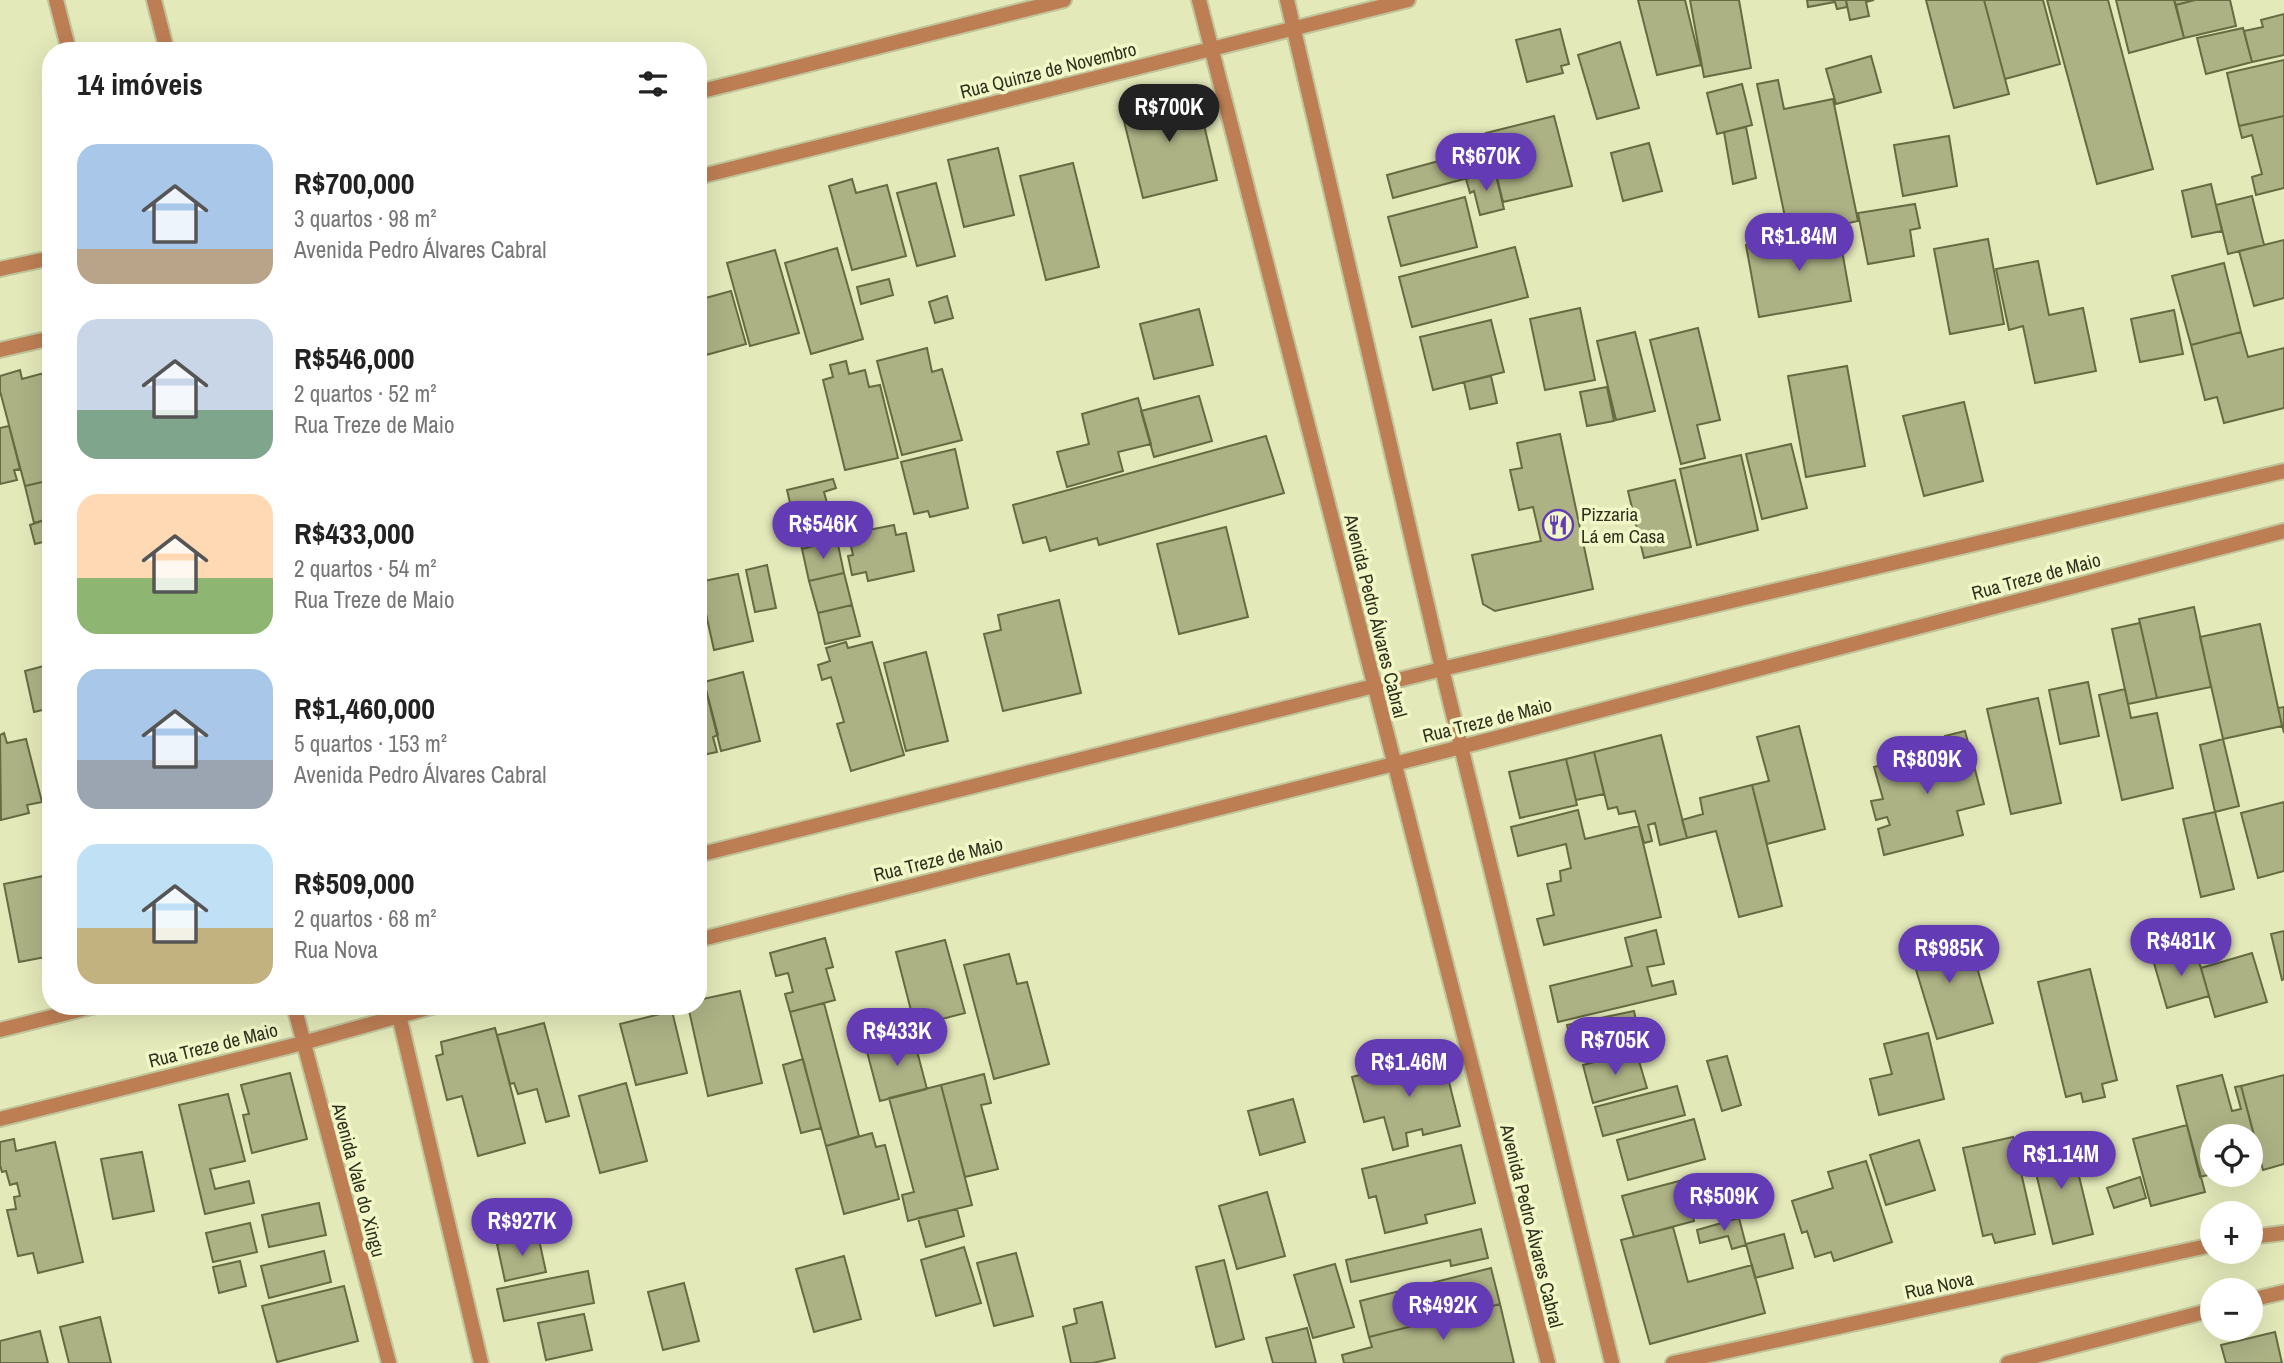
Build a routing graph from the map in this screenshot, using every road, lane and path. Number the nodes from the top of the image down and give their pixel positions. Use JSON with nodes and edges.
{"nodes":[{"id":1,"x":56,"y":0,"type":"edge"},
{"id":2,"x":154,"y":0,"type":"edge"},
{"id":3,"x":1064,"y":0,"type":"edge"},
{"id":4,"x":1199,"y":0,"type":"edge"},
{"id":5,"x":1287,"y":0,"type":"edge"},
{"id":6,"x":1408,"y":0,"type":"edge"},
{"id":7,"x":1293,"y":27,"type":"junction"},
{"id":8,"x":67,"y":42,"type":"edge"},
{"id":9,"x":165,"y":42,"type":"edge"},
{"id":10,"x":1211,"y":49,"type":"junction"},
{"id":11,"x":707,"y":90,"type":"edge"},
{"id":12,"x":707,"y":175,"type":"edge"},
{"id":13,"x":42,"y":260,"type":"edge"},
{"id":14,"x":0,"y":270,"type":"edge"},
{"id":15,"x":42,"y":340,"type":"edge"},
{"id":16,"x":0,"y":350,"type":"edge"},
{"id":17,"x":2284,"y":471,"type":"edge"},
{"id":18,"x":2284,"y":531,"type":"edge"},
{"id":19,"x":1442,"y":668,"type":"junction"},
{"id":20,"x":1375,"y":686,"type":"junction"},
{"id":21,"x":1461,"y":747,"type":"junction"},
{"id":22,"x":1393,"y":764,"type":"junction"},
{"id":23,"x":707,"y":853,"type":"edge"},
{"id":24,"x":707,"y":938,"type":"edge"},
{"id":25,"x":59,"y":1015,"type":"edge"},
{"id":26,"x":296,"y":1015,"type":"edge"},
{"id":27,"x":386,"y":1015,"type":"edge"},
{"id":28,"x":399,"y":1015,"type":"edge"},
{"id":29,"x":0,"y":1030,"type":"edge"},
{"id":30,"x":303,"y":1043,"type":"junction"},
{"id":31,"x":0,"y":1119,"type":"edge"},
{"id":32,"x":2284,"y":1233,"type":"edge"},
{"id":33,"x":2263,"y":1235,"type":"edge"},
{"id":34,"x":2200,"y":1248,"type":"edge"},
{"id":35,"x":2284,"y":1292,"type":"edge"},
{"id":36,"x":2263,"y":1297,"type":"edge"},
{"id":37,"x":2200,"y":1313,"type":"edge"},
{"id":38,"x":388,"y":1363,"type":"edge"},
{"id":39,"x":481,"y":1363,"type":"edge"},
{"id":40,"x":1548,"y":1363,"type":"edge"},
{"id":41,"x":1612,"y":1363,"type":"edge"},
{"id":42,"x":1674,"y":1363,"type":"edge"},
{"id":43,"x":2008,"y":1363,"type":"edge"}],
"edges":[{"from":1,"to":8,"type":"street"},
{"from":2,"to":9,"type":"street"},
{"from":3,"to":11,"type":"street"},
{"from":4,"to":10,"type":"street","name":"Avenida Pedro Álvares Cabral"},
{"from":5,"to":7,"type":"street"},
{"from":6,"to":7,"type":"street","name":"Rua Quinze de Novembro"},
{"from":7,"to":10,"type":"street","name":"Rua Quinze de Novembro"},
{"from":7,"to":19,"type":"street"},
{"from":10,"to":12,"type":"street","name":"Rua Quinze de Novembro"},
{"from":10,"to":20,"type":"street","name":"Avenida Pedro Álvares Cabral"},
{"from":13,"to":14,"type":"street"},
{"from":15,"to":16,"type":"street"},
{"from":17,"to":19,"type":"street"},
{"from":18,"to":21,"type":"street","name":"Rua Treze de Maio"},
{"from":19,"to":20,"type":"street"},
{"from":19,"to":21,"type":"street"},
{"from":20,"to":22,"type":"street","name":"Avenida Pedro Álvares Cabral"},
{"from":20,"to":23,"type":"street"},
{"from":21,"to":22,"type":"street","name":"Rua Treze de Maio"},
{"from":21,"to":41,"type":"street"},
{"from":22,"to":24,"type":"street","name":"Rua Treze de Maio"},
{"from":22,"to":40,"type":"street","name":"Avenida Pedro Álvares Cabral"},
{"from":25,"to":29,"type":"street"},
{"from":26,"to":30,"type":"street","name":"Avenida Vale do Xingu"},
{"from":27,"to":30,"type":"street","name":"Rua Treze de Maio"},
{"from":28,"to":39,"type":"street"},
{"from":30,"to":31,"type":"street","name":"Rua Treze de Maio"},
{"from":30,"to":38,"type":"street","name":"Avenida Vale do Xingu"},
{"from":32,"to":33,"type":"street"},
{"from":34,"to":42,"type":"street","name":"Rua Nova"},
{"from":35,"to":36,"type":"street"},
{"from":37,"to":43,"type":"street"}]}
